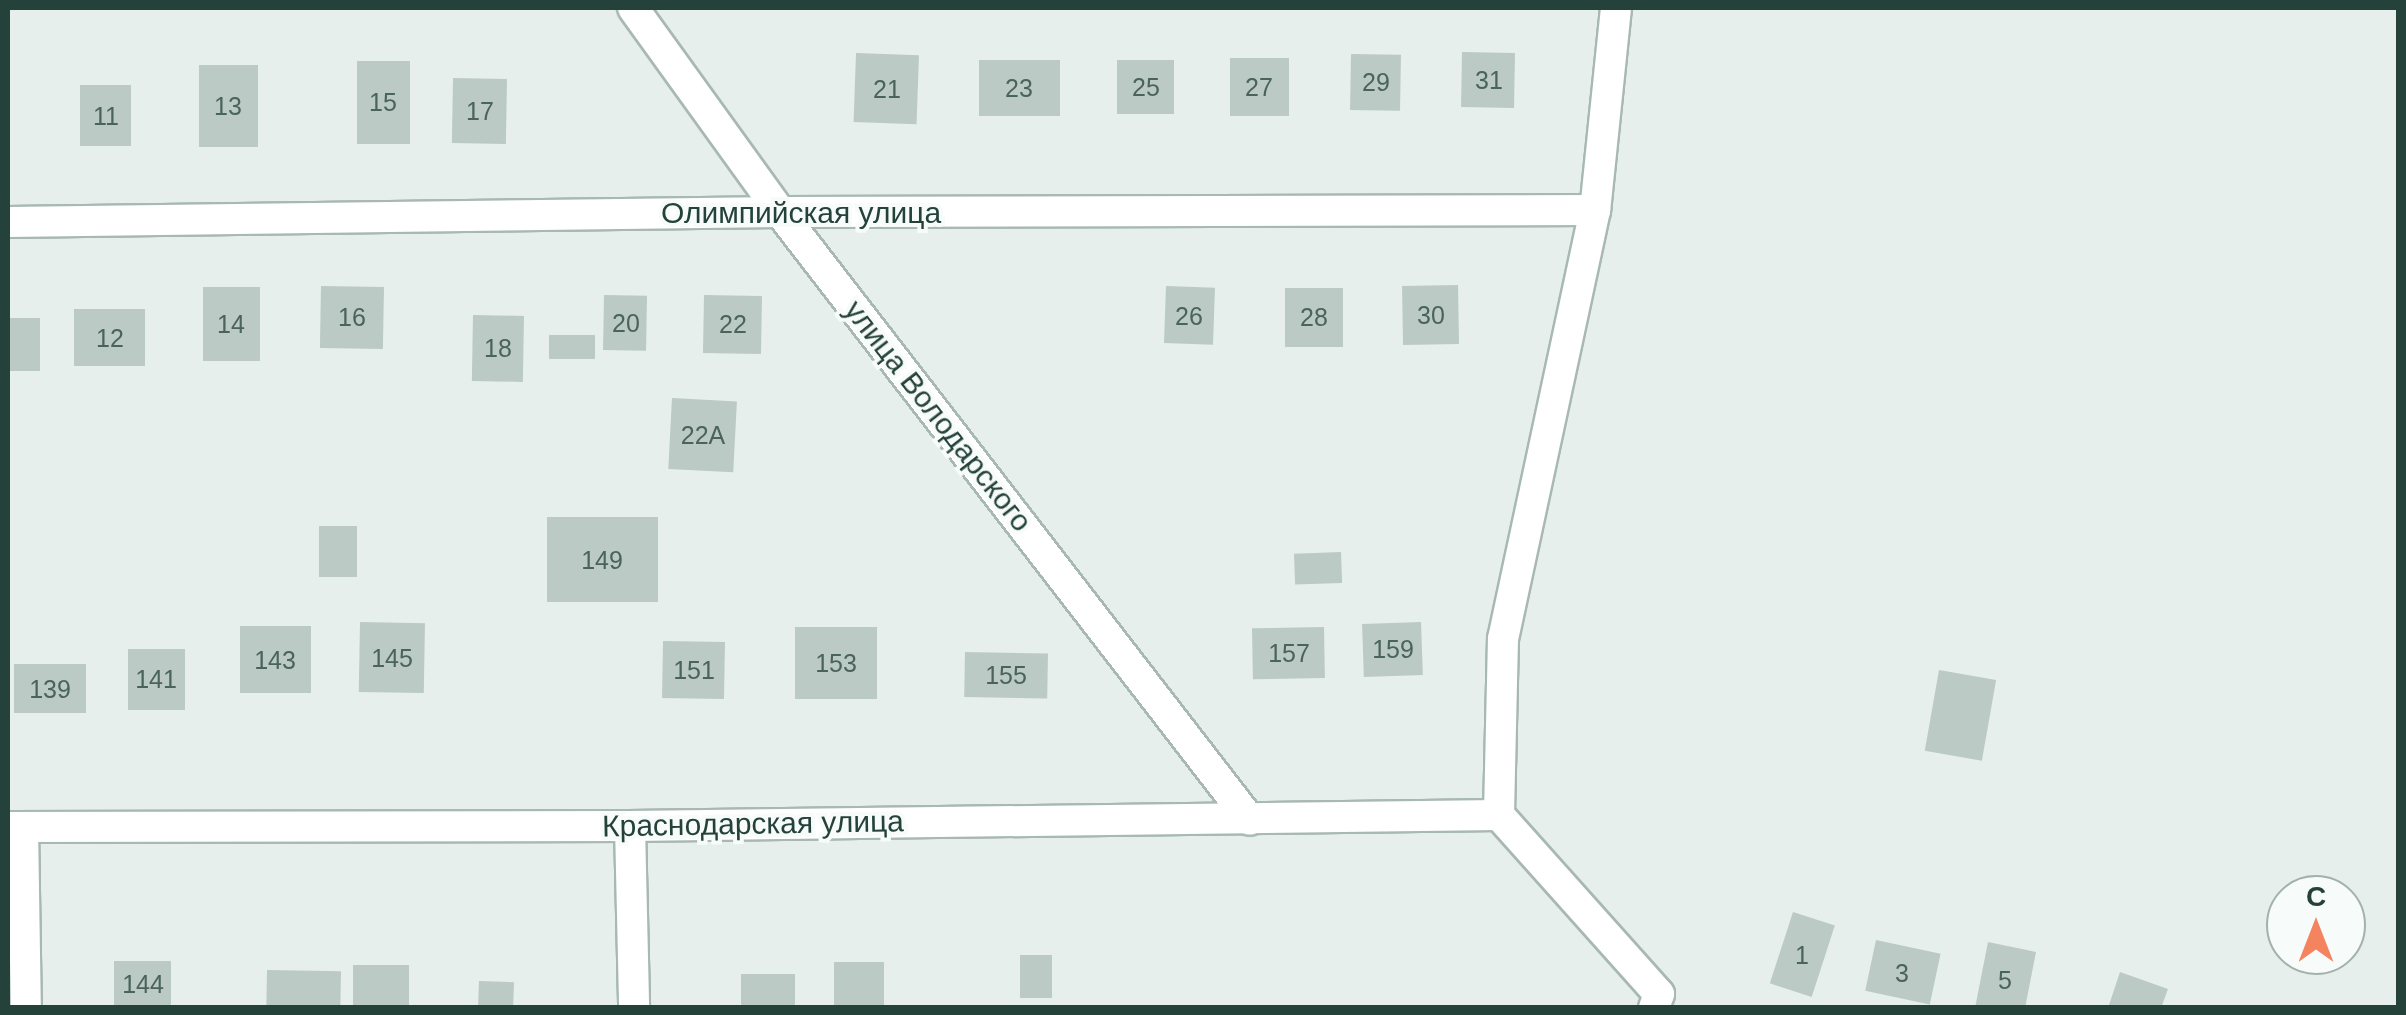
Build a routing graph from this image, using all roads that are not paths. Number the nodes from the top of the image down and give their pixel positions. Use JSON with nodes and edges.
{"nodes":[{"id":1,"x":633,"y":8,"type":"edge"},
{"id":2,"x":1616,"y":8,"type":"edge"},
{"id":3,"x":1595,"y":210,"type":"junction"},
{"id":4,"x":780,"y":212,"type":"junction"},
{"id":5,"x":8,"y":222,"type":"edge"},
{"id":6,"x":1499,"y":815,"type":"junction"},
{"id":7,"x":1250,"y":820,"type":"junction"},
{"id":8,"x":630,"y":826,"type":"junction"},
{"id":9,"x":15,"y":827,"type":"edge"},
{"id":10,"x":26,"y":1008,"type":"edge"},
{"id":11,"x":634,"y":1008,"type":"edge"},
{"id":12,"x":1654,"y":1008,"type":"edge"}],
"edges":[{"from":1,"to":4,"type":"street","name":"улица Володарского"},
{"from":2,"to":3,"type":"street"},
{"from":3,"to":4,"type":"street","name":"Олимпийская улица"},
{"from":3,"to":6,"type":"street"},
{"from":4,"to":5,"type":"street","name":"Олимпийская улица"},
{"from":4,"to":7,"type":"street","name":"улица Володарского"},
{"from":6,"to":7,"type":"street","name":"Краснодарская улица"},
{"from":6,"to":12,"type":"street"},
{"from":7,"to":8,"type":"street","name":"Краснодарская улица"},
{"from":8,"to":9,"type":"street","name":"Краснодарская улица"},
{"from":8,"to":11,"type":"street"},
{"from":9,"to":10,"type":"street"}]}
